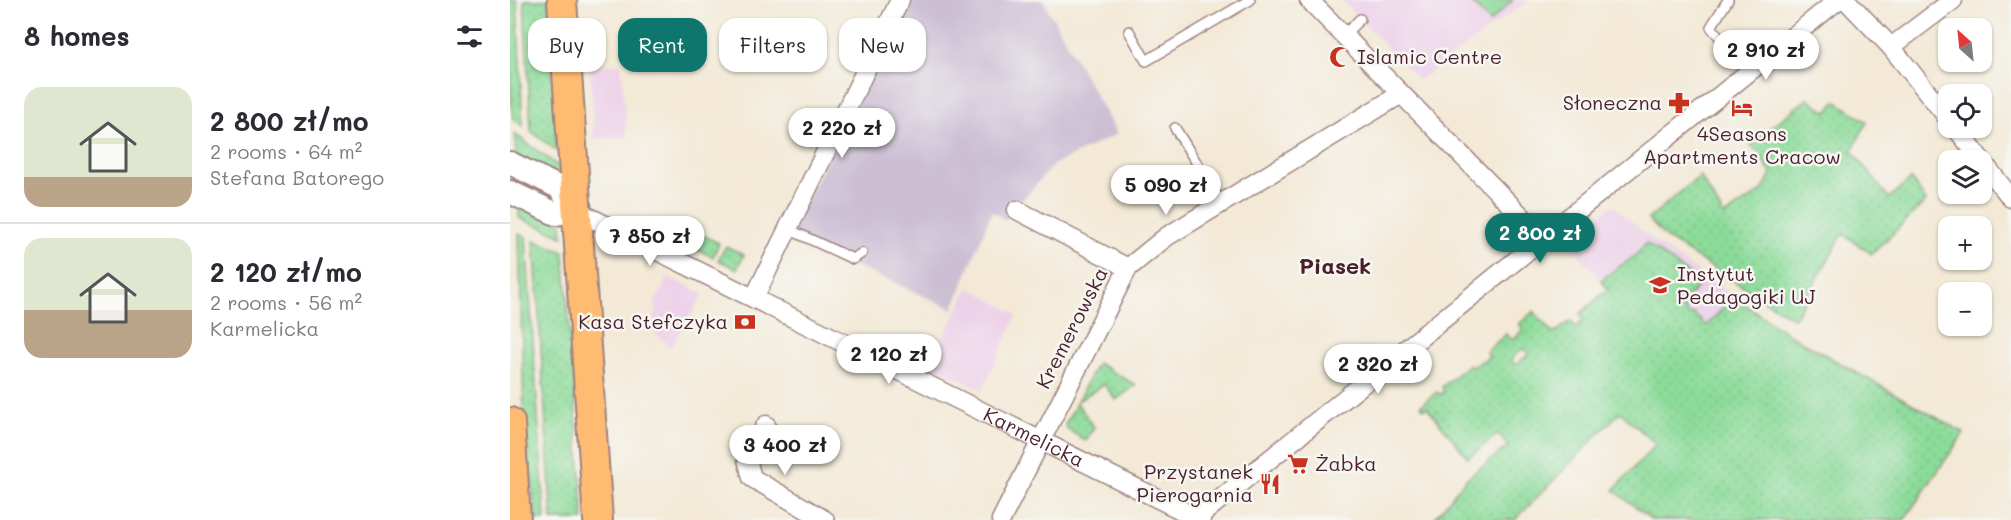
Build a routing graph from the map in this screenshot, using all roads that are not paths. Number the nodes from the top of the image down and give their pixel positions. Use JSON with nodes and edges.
{"nodes":[{"id":1,"x":562,"y":0,"type":"edge"},
{"id":2,"x":899,"y":0,"type":"edge"},
{"id":3,"x":1250,"y":0,"type":"edge"},
{"id":4,"x":1309,"y":0,"type":"edge"},
{"id":5,"x":1728,"y":0,"type":"edge"},
{"id":6,"x":1838,"y":0,"type":"edge"},
{"id":7,"x":1846,"y":0,"type":"edge"},
{"id":8,"x":1953,"y":0,"type":"edge"},
{"id":9,"x":1360,"y":19,"type":"dead end"},
{"id":10,"x":1129,"y":31,"type":"dead end"},
{"id":11,"x":1343,"y":36,"type":"junction"},
{"id":12,"x":1892,"y":48,"type":"junction"},
{"id":13,"x":1749,"y":72,"type":"junction"},
{"id":14,"x":1401,"y":94,"type":"junction"},
{"id":15,"x":1938,"y":106,"type":"edge"},
{"id":16,"x":1175,"y":128,"type":"dead end"},
{"id":17,"x":1964,"y":138,"type":"edge"},
{"id":18,"x":510,"y":164,"type":"edge"},
{"id":19,"x":510,"y":192,"type":"edge"},
{"id":20,"x":2011,"y":198,"type":"edge"},
{"id":21,"x":1222,"y":204,"type":"junction"},
{"id":22,"x":575,"y":210,"type":"junction"},
{"id":23,"x":1017,"y":210,"type":"dead end"},
{"id":24,"x":788,"y":229,"type":"junction"},
{"id":25,"x":1543,"y":238,"type":"junction"},
{"id":26,"x":862,"y":253,"type":"dead end"},
{"id":27,"x":1128,"y":268,"type":"junction"},
{"id":28,"x":754,"y":298,"type":"junction"},
{"id":29,"x":510,"y":422,"type":"edge"},
{"id":30,"x":766,"y":425,"type":"dead end"},
{"id":31,"x":1040,"y":440,"type":"junction"},
{"id":32,"x":1199,"y":519,"type":"edge"},
{"id":33,"x":516,"y":520,"type":"edge"},
{"id":34,"x":598,"y":520,"type":"edge"},
{"id":35,"x":825,"y":520,"type":"edge"},
{"id":36,"x":1001,"y":520,"type":"edge"}],
"edges":[{"from":1,"to":22,"type":"main road"},
{"from":2,"to":24,"type":"street"},
{"from":3,"to":10,"type":"lane"},
{"from":4,"to":11,"type":"street"},
{"from":5,"to":13,"type":"lane"},
{"from":6,"to":13,"type":"street"},
{"from":7,"to":12,"type":"street"},
{"from":8,"to":12,"type":"street"},
{"from":9,"to":11,"type":"lane"},
{"from":11,"to":14,"type":"street"},
{"from":12,"to":15,"type":"street"},
{"from":13,"to":25,"type":"street"},
{"from":14,"to":21,"type":"street","name":"Kremerowska"},
{"from":14,"to":25,"type":"street"},
{"from":16,"to":21,"type":"lane"},
{"from":17,"to":20,"type":"street"},
{"from":18,"to":22,"type":"street"},
{"from":19,"to":22,"type":"street","name":"Karmelicka"},
{"from":21,"to":27,"type":"street","name":"Kremerowska"},
{"from":22,"to":28,"type":"street","name":"Karmelicka"},
{"from":22,"to":34,"type":"main road"},
{"from":23,"to":27,"type":"street"},
{"from":24,"to":26,"type":"lane"},
{"from":24,"to":28,"type":"street"},
{"from":25,"to":32,"type":"street"},
{"from":27,"to":31,"type":"street","name":"Kremerowska"},
{"from":28,"to":31,"type":"street","name":"Karmelicka"},
{"from":29,"to":33,"type":"main road"},
{"from":30,"to":35,"type":"street"},
{"from":31,"to":32,"type":"street","name":"Karmelicka"},
{"from":31,"to":36,"type":"street","name":"Kremerowska"}]}
